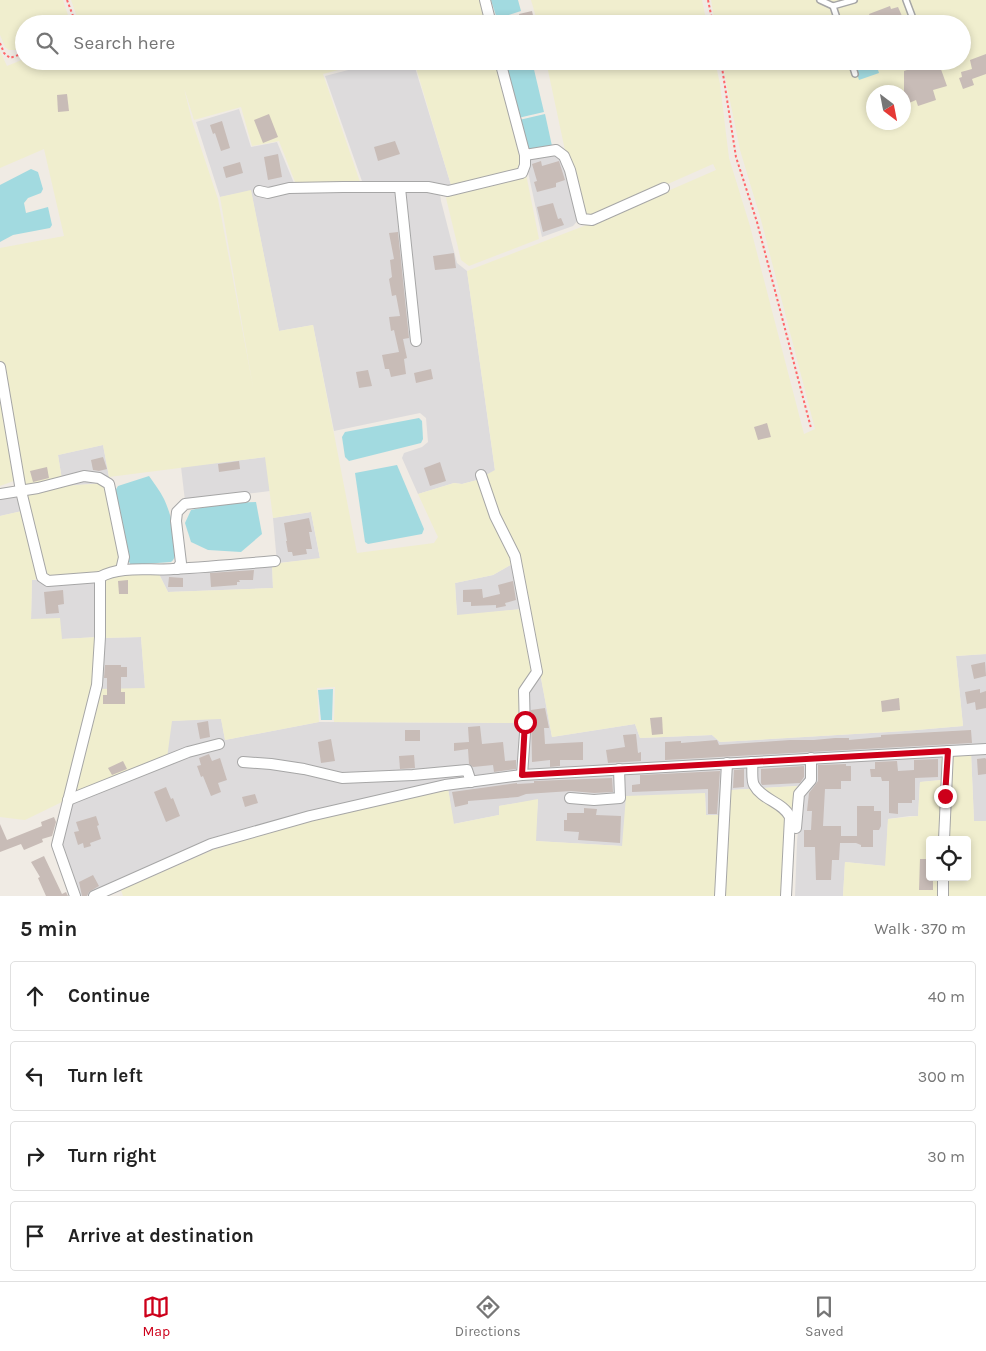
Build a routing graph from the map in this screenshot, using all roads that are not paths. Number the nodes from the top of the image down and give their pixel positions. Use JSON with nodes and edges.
{"nodes":[{"id":1,"x":485,"y":0,"type":"edge"},
{"id":2,"x":820,"y":0,"type":"edge"},
{"id":3,"x":854,"y":0,"type":"edge"},
{"id":4,"x":906,"y":0,"type":"edge"},
{"id":5,"x":833,"y":6,"type":"junction"},
{"id":6,"x":489,"y":15,"type":"edge"},
{"id":7,"x":836,"y":15,"type":"edge"},
{"id":8,"x":912,"y":15,"type":"edge"},
{"id":9,"x":502,"y":70,"type":"edge"},
{"id":10,"x":854,"y":70,"type":"edge"},
{"id":11,"x":855,"y":74,"type":"dead end"},
{"id":12,"x":525,"y":155,"type":"junction"},
{"id":13,"x":400,"y":188,"type":"junction"},
{"id":14,"x":664,"y":188,"type":"dead end"},
{"id":15,"x":259,"y":191,"type":"dead end"},
{"id":16,"x":416,"y":341,"type":"dead end"},
{"id":17,"x":0,"y":367,"type":"edge"},
{"id":18,"x":481,"y":475,"type":"dead end"},
{"id":19,"x":21,"y":491,"type":"junction"},
{"id":20,"x":0,"y":494,"type":"edge"},
{"id":21,"x":245,"y":497,"type":"dead end"},
{"id":22,"x":275,"y":561,"type":"dead end"},
{"id":23,"x":177,"y":569,"type":"junction"},
{"id":24,"x":122,"y":570,"type":"junction"},
{"id":25,"x":100,"y":577,"type":"junction"},
{"id":26,"x":219,"y":744,"type":"dead end"},
{"id":27,"x":986,"y":748,"type":"edge"},
{"id":28,"x":948,"y":751,"type":"junction"},
{"id":29,"x":811,"y":758,"type":"junction"},
{"id":30,"x":243,"y":762,"type":"dead end"},
{"id":31,"x":752,"y":762,"type":"junction"},
{"id":32,"x":727,"y":763,"type":"junction"},
{"id":33,"x":619,"y":769,"type":"junction"},
{"id":34,"x":522,"y":775,"type":"junction"},
{"id":35,"x":471,"y":782,"type":"junction"},
{"id":36,"x":570,"y":798,"type":"dead end"},
{"id":37,"x":68,"y":800,"type":"junction"},
{"id":38,"x":944,"y":836,"type":"edge"},
{"id":39,"x":944,"y":881,"type":"edge"},
{"id":40,"x":119,"y":891,"type":"edge"},
{"id":41,"x":75,"y":896,"type":"edge"},
{"id":42,"x":94,"y":896,"type":"edge"},
{"id":43,"x":720,"y":896,"type":"edge"},
{"id":44,"x":786,"y":896,"type":"edge"},
{"id":45,"x":793,"y":896,"type":"edge"},
{"id":46,"x":943,"y":896,"type":"edge"}],
"edges":[{"from":1,"to":6,"type":"street"},
{"from":2,"to":5,"type":"lane"},
{"from":3,"to":5,"type":"lane"},
{"from":4,"to":8,"type":"lane"},
{"from":5,"to":7,"type":"lane"},
{"from":9,"to":12,"type":"street"},
{"from":10,"to":11,"type":"lane"},
{"from":12,"to":13,"type":"street"},
{"from":12,"to":14,"type":"street"},
{"from":13,"to":15,"type":"street"},
{"from":13,"to":16,"type":"street"},
{"from":17,"to":19,"type":"street"},
{"from":18,"to":34,"type":"street"},
{"from":19,"to":20,"type":"street"},
{"from":19,"to":24,"type":"street"},
{"from":19,"to":25,"type":"street"},
{"from":21,"to":23,"type":"street"},
{"from":22,"to":23,"type":"street"},
{"from":23,"to":24,"type":"street"},
{"from":24,"to":25,"type":"street"},
{"from":25,"to":37,"type":"street"},
{"from":26,"to":37,"type":"street"},
{"from":27,"to":28,"type":"street"},
{"from":28,"to":29,"type":"street"},
{"from":28,"to":38,"type":"street"},
{"from":29,"to":31,"type":"street"},
{"from":29,"to":45,"type":"street"},
{"from":30,"to":35,"type":"street"},
{"from":31,"to":32,"type":"street"},
{"from":31,"to":44,"type":"street"},
{"from":32,"to":33,"type":"street"},
{"from":32,"to":43,"type":"street"},
{"from":33,"to":34,"type":"street"},
{"from":33,"to":36,"type":"street"},
{"from":34,"to":35,"type":"street"},
{"from":35,"to":40,"type":"street"},
{"from":37,"to":41,"type":"street"},
{"from":39,"to":46,"type":"street"},
{"from":40,"to":42,"type":"street"}]}
